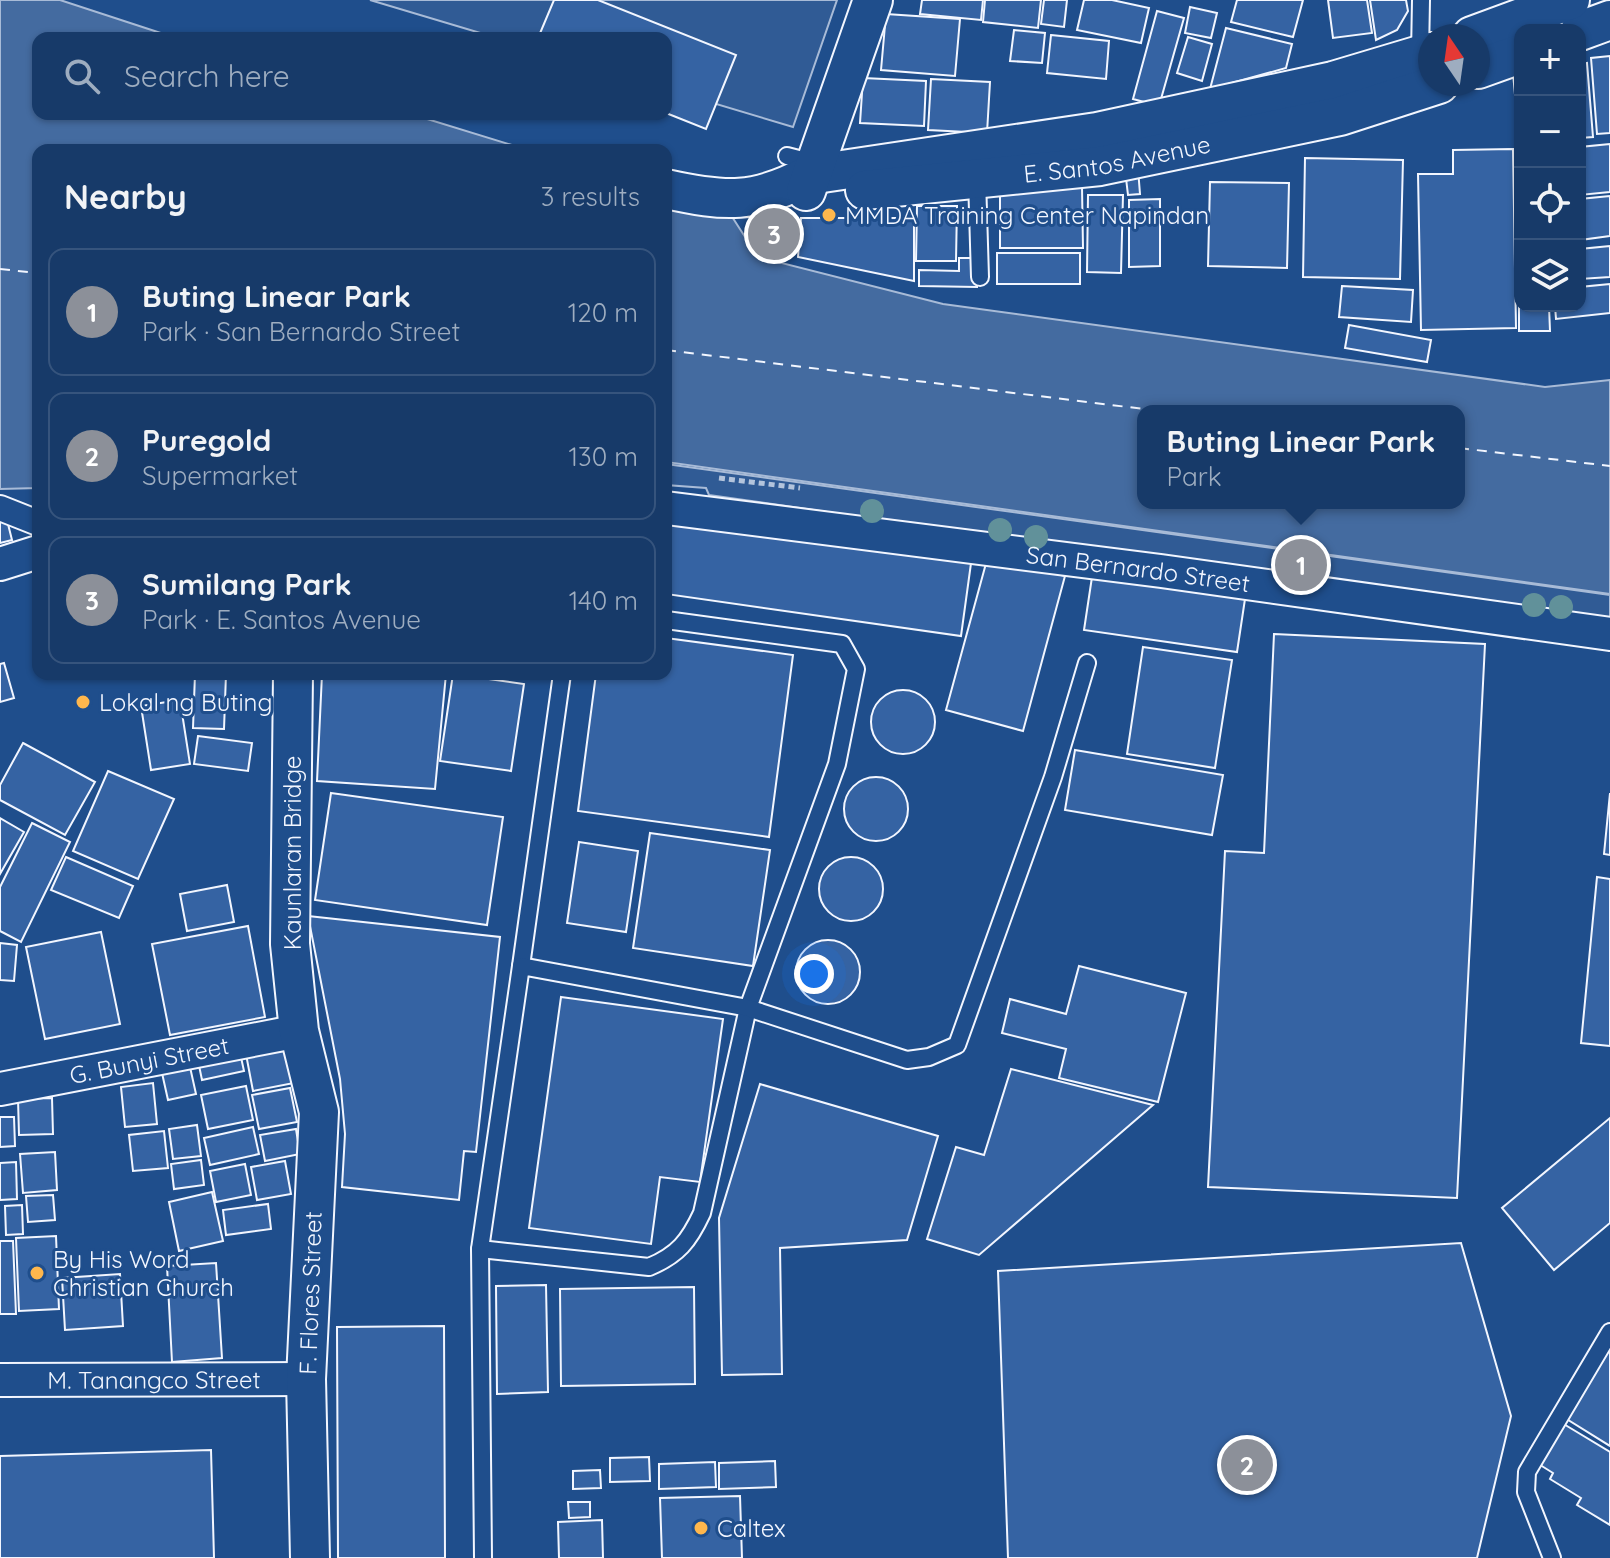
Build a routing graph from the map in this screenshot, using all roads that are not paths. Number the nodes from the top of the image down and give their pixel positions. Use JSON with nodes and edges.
{"nodes":[{"id":1,"x":873,"y":0,"type":"edge"},
{"id":2,"x":1421,"y":0,"type":"edge"},
{"id":3,"x":1570,"y":0,"type":"edge"},
{"id":4,"x":1610,"y":20,"type":"edge"},
{"id":5,"x":1423,"y":24,"type":"edge"},
{"id":6,"x":1490,"y":29,"type":"edge"},
{"id":7,"x":1586,"y":29,"type":"edge"},
{"id":8,"x":1514,"y":56,"type":"edge"},
{"id":9,"x":1490,"y":65,"type":"edge"},
{"id":10,"x":1418,"y":72,"type":"edge"},
{"id":11,"x":1418,"y":76,"type":"edge"},
{"id":12,"x":801,"y":174,"type":"junction"},
{"id":13,"x":977,"y":179,"type":"junction"},
{"id":14,"x":672,"y":190,"type":"edge"},
{"id":15,"x":980,"y":277,"type":"dead end"},
{"id":16,"x":0,"y":508,"type":"edge"},
{"id":17,"x":672,"y":509,"type":"edge"},
{"id":18,"x":32,"y":521,"type":"edge"},
{"id":19,"x":32,"y":554,"type":"edge"},
{"id":20,"x":0,"y":564,"type":"edge"},
{"id":21,"x":672,"y":621,"type":"edge"},
{"id":22,"x":1610,"y":634,"type":"edge"},
{"id":23,"x":1087,"y":663,"type":"dead end"},
{"id":24,"x":293,"y":680,"type":"edge"},
{"id":25,"x":561,"y":680,"type":"edge"},
{"id":26,"x":521,"y":966,"type":"junction"},
{"id":27,"x":748,"y":1008,"type":"junction"},
{"id":28,"x":299,"y":1031,"type":"junction"},
{"id":29,"x":0,"y":1089,"type":"edge"},
{"id":30,"x":480,"y":1249,"type":"junction"},
{"id":31,"x":1610,"y":1332,"type":"edge"},
{"id":32,"x":306,"y":1379,"type":"junction"},
{"id":33,"x":0,"y":1380,"type":"edge"},
{"id":34,"x":310,"y":1558,"type":"edge"},
{"id":35,"x":483,"y":1558,"type":"edge"},
{"id":36,"x":1552,"y":1558,"type":"edge"}],
"edges":[{"from":1,"to":12,"type":"street"},
{"from":2,"to":5,"type":"lane"},
{"from":3,"to":6,"type":"street"},
{"from":4,"to":7,"type":"street"},
{"from":8,"to":9,"type":"street"},
{"from":10,"to":12,"type":"street","name":"E. Santos Avenue"},
{"from":11,"to":13,"type":"street","name":"E. Santos Avenue"},
{"from":12,"to":13,"type":"street","name":"E. Santos Avenue"},
{"from":12,"to":14,"type":"street","name":"E. Santos Avenue"},
{"from":13,"to":15,"type":"lane"},
{"from":16,"to":18,"type":"street"},
{"from":17,"to":22,"type":"street","name":"San Bernardo Street"},
{"from":19,"to":20,"type":"street"},
{"from":21,"to":27,"type":"lane"},
{"from":23,"to":27,"type":"lane"},
{"from":24,"to":28,"type":"street","name":"Kaunlaran Bridge"},
{"from":25,"to":26,"type":"lane"},
{"from":26,"to":27,"type":"lane"},
{"from":26,"to":30,"type":"lane"},
{"from":27,"to":30,"type":"lane"},
{"from":28,"to":29,"type":"street","name":"G. Bunyi Street"},
{"from":28,"to":32,"type":"street","name":"F. Flores Street"},
{"from":30,"to":35,"type":"lane"},
{"from":31,"to":36,"type":"lane"},
{"from":32,"to":33,"type":"street","name":"M. Tanangco Street"},
{"from":32,"to":34,"type":"street","name":"F. Flores Street"}]}
